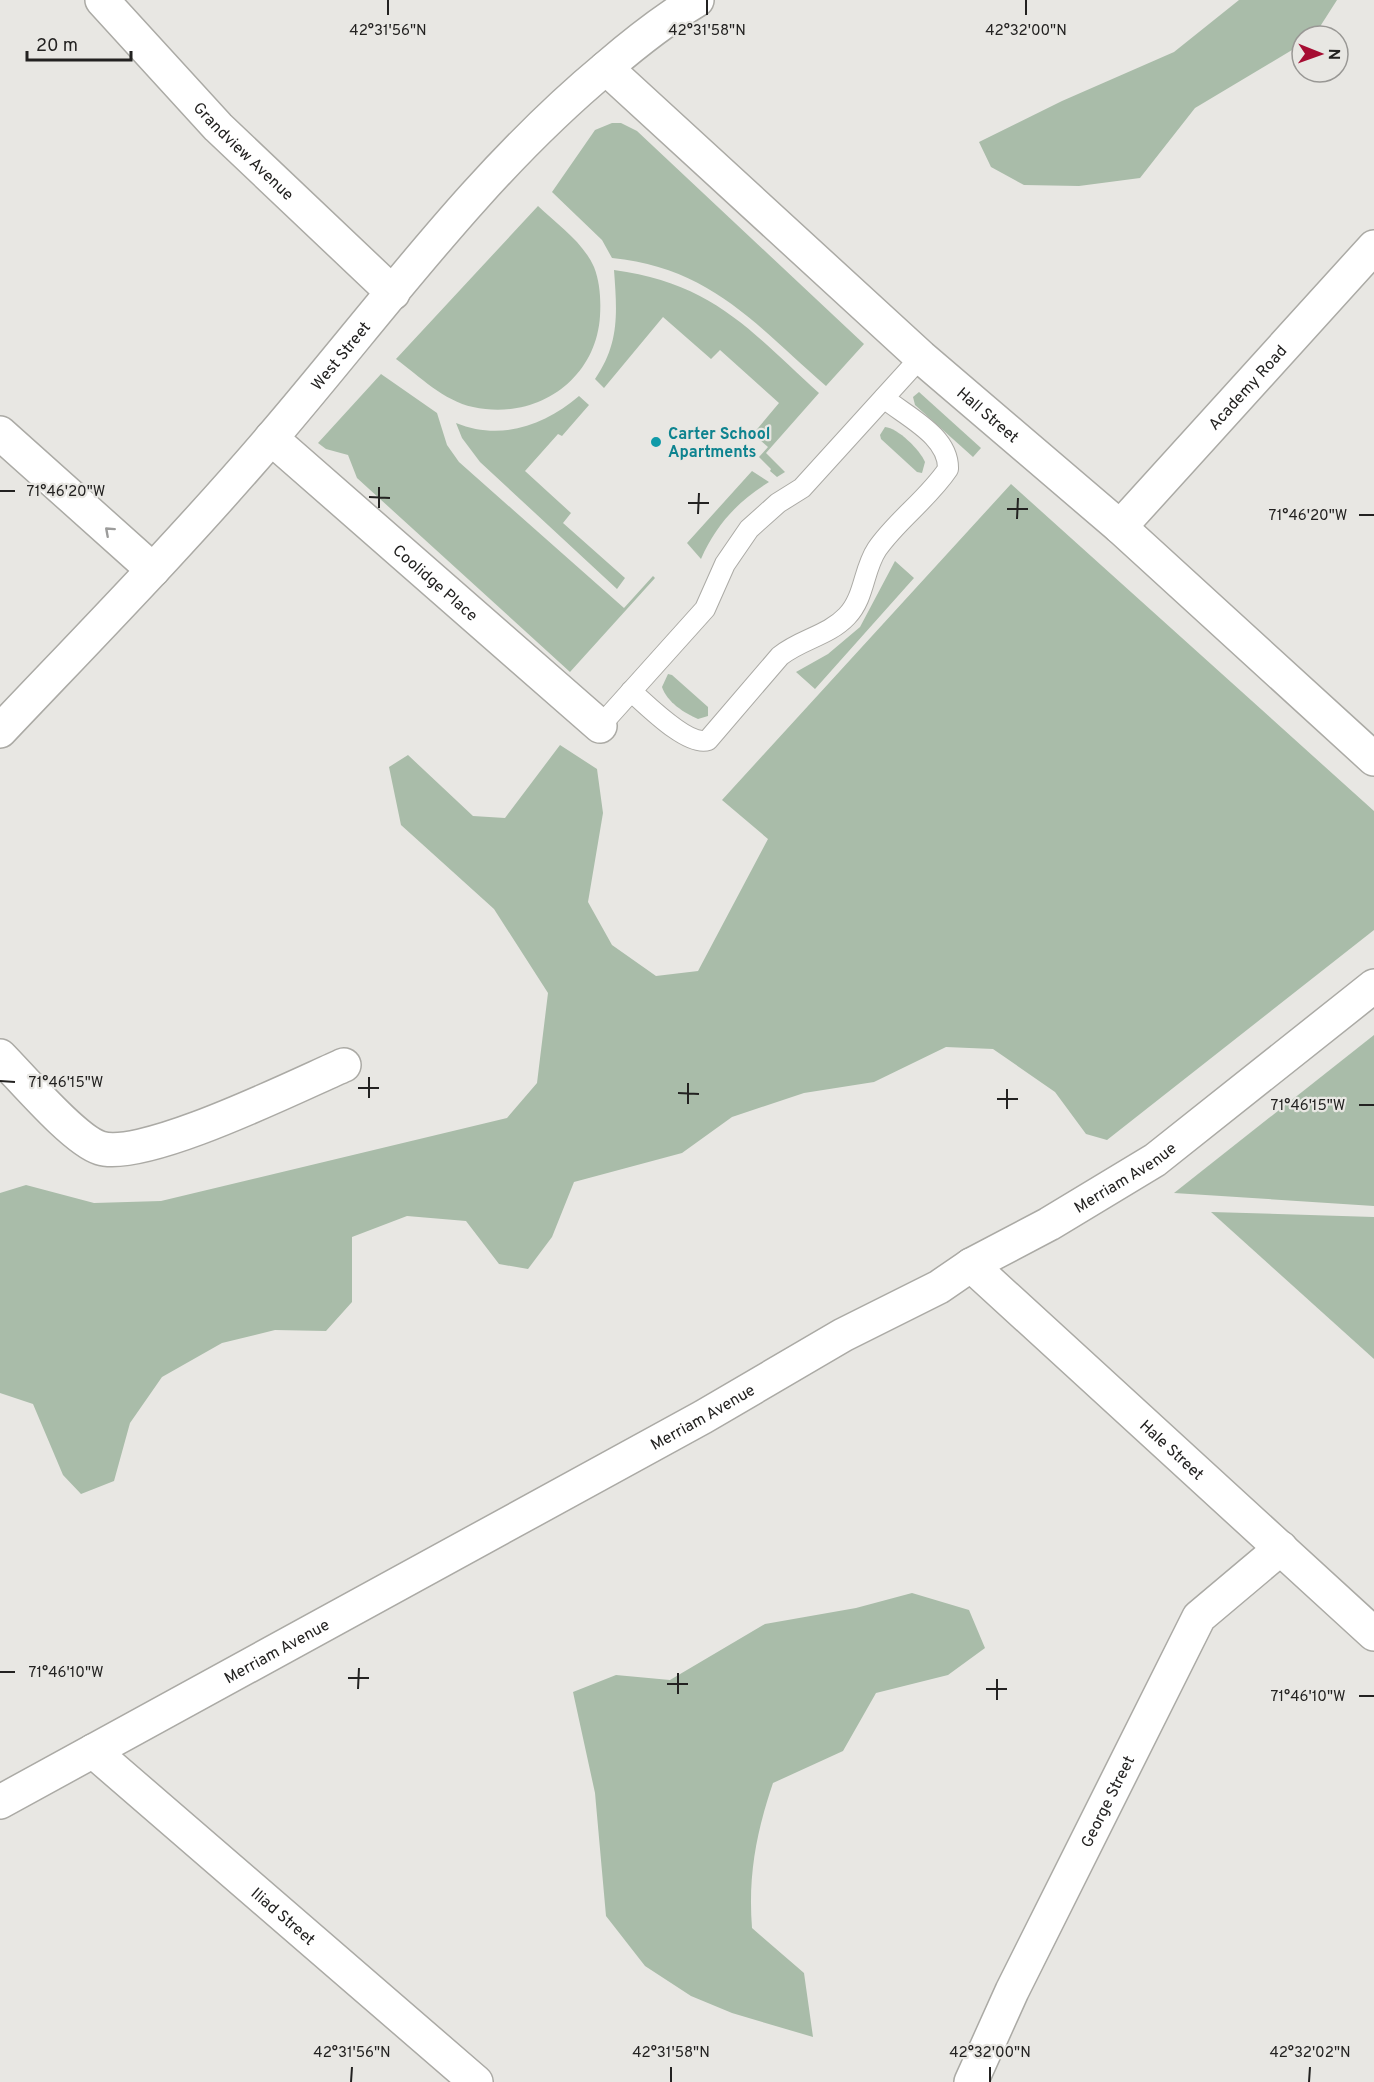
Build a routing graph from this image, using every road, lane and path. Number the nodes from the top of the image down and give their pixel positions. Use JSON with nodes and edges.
{"nodes":[{"id":1,"x":102,"y":0,"type":"edge"},
{"id":2,"x":697,"y":0,"type":"edge"},
{"id":3,"x":606,"y":68,"type":"junction"},
{"id":4,"x":1374,"y":248,"type":"edge"},
{"id":5,"x":393,"y":293,"type":"junction"},
{"id":6,"x":921,"y":357,"type":"junction"},
{"id":7,"x":884,"y":398,"type":"junction"},
{"id":8,"x":0,"y":433,"type":"edge"},
{"id":9,"x":271,"y":438,"type":"junction"},
{"id":10,"x":1120,"y":527,"type":"junction"},
{"id":11,"x":153,"y":570,"type":"junction"},
{"id":12,"x":631,"y":691,"type":"junction"},
{"id":13,"x":600,"y":726,"type":"joint"},
{"id":14,"x":0,"y":731,"type":"edge"},
{"id":15,"x":1374,"y":759,"type":"edge"},
{"id":16,"x":1374,"y":986,"type":"edge"},
{"id":17,"x":0,"y":1056,"type":"edge"},
{"id":18,"x":344,"y":1065,"type":"dead end"},
{"id":19,"x":971,"y":1265,"type":"junction"},
{"id":20,"x":1281,"y":1548,"type":"junction"},
{"id":21,"x":1374,"y":1634,"type":"edge"},
{"id":22,"x":93,"y":1751,"type":"junction"},
{"id":23,"x":0,"y":1802,"type":"edge"},
{"id":24,"x":476,"y":2082,"type":"edge"},
{"id":25,"x":971,"y":2082,"type":"edge"}],
"edges":[{"from":1,"to":5,"type":"street","name":"Grandview Avenue"},
{"from":2,"to":3,"type":"street","name":"West Street"},
{"from":3,"to":5,"type":"street","name":"West Street"},
{"from":3,"to":6,"type":"street","name":"Hall Street"},
{"from":4,"to":10,"type":"street","name":"Academy Road"},
{"from":5,"to":9,"type":"street","name":"West Street"},
{"from":6,"to":7,"type":"lane"},
{"from":6,"to":10,"type":"street","name":"Hall Street"},
{"from":7,"to":12,"type":"lane"},
{"from":7,"to":12,"type":"lane"},
{"from":11,"to":8,"type":"street","one_way":true},
{"from":9,"to":11,"type":"street","name":"West Street"},
{"from":9,"to":13,"type":"street","name":"Coolidge Place"},
{"from":10,"to":15,"type":"street","name":"Hall Street"},
{"from":11,"to":14,"type":"street","name":"West Street"},
{"from":12,"to":13,"type":"lane"},
{"from":16,"to":19,"type":"street","name":"Merriam Avenue"},
{"from":17,"to":18,"type":"street"},
{"from":19,"to":20,"type":"street","name":"Hale Street"},
{"from":19,"to":22,"type":"street","name":"Merriam Avenue"},
{"from":20,"to":21,"type":"street","name":"Hale Street"},
{"from":20,"to":25,"type":"street","name":"George Street"},
{"from":22,"to":23,"type":"street","name":"Merriam Avenue"},
{"from":22,"to":24,"type":"street","name":"Iliad Street"}]}
